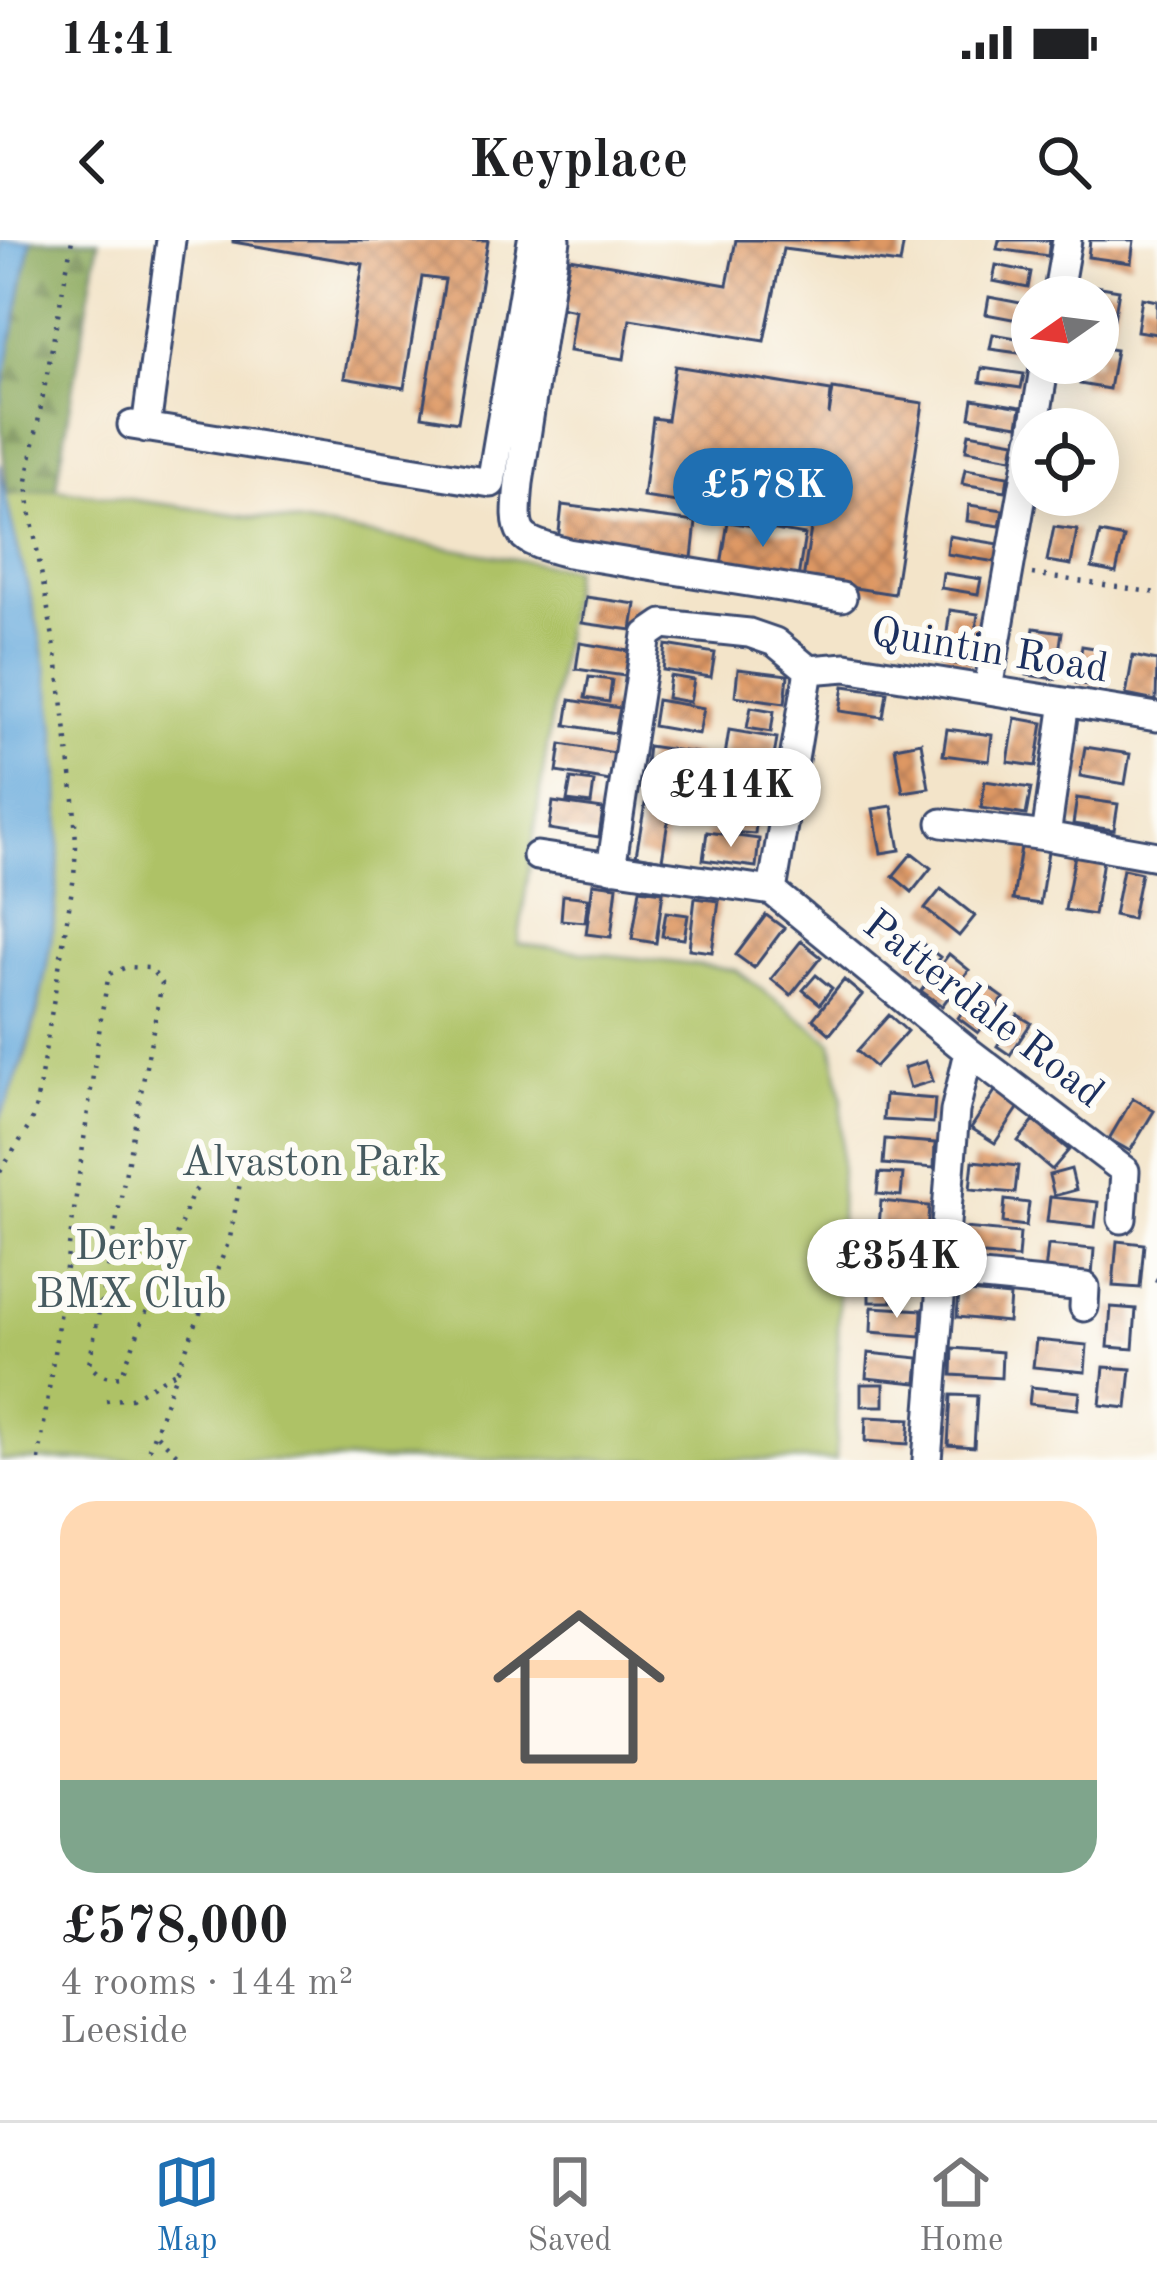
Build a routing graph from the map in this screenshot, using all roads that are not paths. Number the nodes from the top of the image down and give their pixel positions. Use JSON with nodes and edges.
{"nodes":[{"id":1,"x":171,"y":240,"type":"edge"},
{"id":2,"x":532,"y":240,"type":"edge"},
{"id":3,"x":556,"y":240,"type":"edge"},
{"id":4,"x":1067,"y":240,"type":"edge"},
{"id":5,"x":1061,"y":276,"type":"edge"},
{"id":6,"x":1018,"y":516,"type":"edge"},
{"id":7,"x":842,"y":597,"type":"dead end"},
{"id":8,"x":809,"y":670,"type":"junction"},
{"id":9,"x":988,"y":689,"type":"junction"},
{"id":10,"x":1065,"y":702,"type":"junction"},
{"id":11,"x":1157,"y":717,"type":"edge"},
{"id":12,"x":941,"y":823,"type":"dead end"},
{"id":13,"x":1046,"y":836,"type":"junction"},
{"id":14,"x":537,"y":856,"type":"dead end"},
{"id":15,"x":1157,"y":856,"type":"edge"},
{"id":16,"x":611,"y":868,"type":"junction"},
{"id":17,"x":772,"y":891,"type":"junction"},
{"id":18,"x":968,"y":1052,"type":"junction"},
{"id":19,"x":1122,"y":1220,"type":"dead end"},
{"id":20,"x":942,"y":1274,"type":"junction"},
{"id":21,"x":1084,"y":1307,"type":"dead end"},
{"id":22,"x":928,"y":1460,"type":"edge"}],
"edges":[{"from":1,"to":2,"type":"street"},
{"from":3,"to":7,"type":"street"},
{"from":4,"to":5,"type":"street"},
{"from":6,"to":9,"type":"street"},
{"from":8,"to":9,"type":"street","name":"Quintin Road"},
{"from":8,"to":16,"type":"street"},
{"from":8,"to":17,"type":"street"},
{"from":9,"to":10,"type":"street","name":"Quintin Road"},
{"from":10,"to":11,"type":"street","name":"Quintin Road"},
{"from":10,"to":13,"type":"street"},
{"from":12,"to":13,"type":"street"},
{"from":13,"to":15,"type":"street"},
{"from":14,"to":16,"type":"street"},
{"from":16,"to":17,"type":"street"},
{"from":17,"to":18,"type":"street","name":"Patterdale Road"},
{"from":18,"to":19,"type":"street","name":"Patterdale Road"},
{"from":18,"to":20,"type":"street"},
{"from":20,"to":21,"type":"street"},
{"from":20,"to":22,"type":"street"}]}
